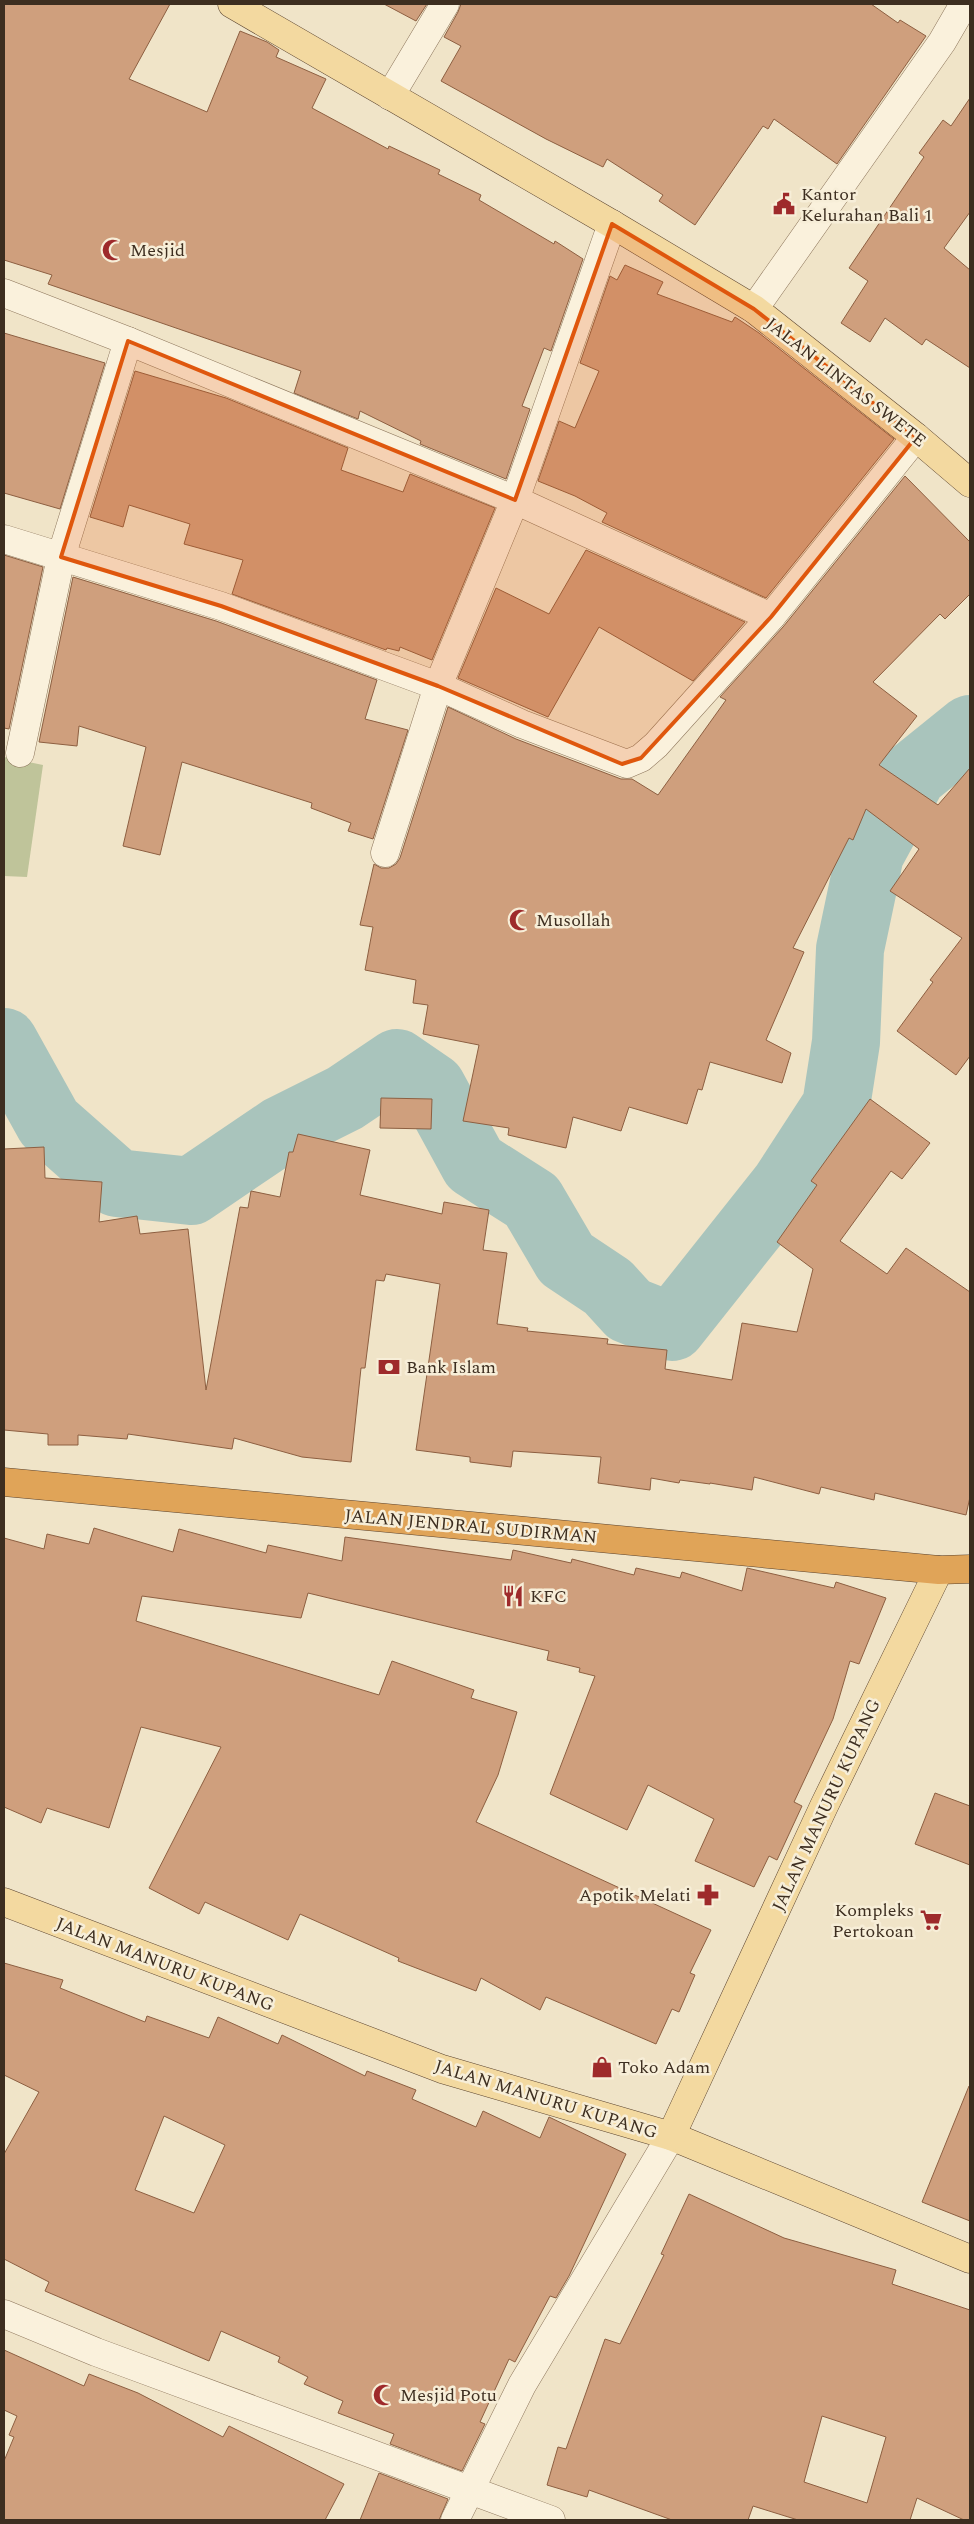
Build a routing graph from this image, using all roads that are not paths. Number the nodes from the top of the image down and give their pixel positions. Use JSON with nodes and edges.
{"nodes":[{"id":1,"x":232,"y":4,"type":"edge"},
{"id":2,"x":445,"y":4,"type":"edge"},
{"id":3,"x":964,"y":4,"type":"edge"},
{"id":4,"x":390,"y":96,"type":"junction"},
{"id":5,"x":612,"y":224,"type":"junction"},
{"id":6,"x":4,"y":293,"type":"edge"},
{"id":7,"x":754,"y":309,"type":"junction"},
{"id":8,"x":128,"y":341,"type":"junction"},
{"id":9,"x":916,"y":437,"type":"junction"},
{"id":10,"x":970,"y":483,"type":"edge"},
{"id":11,"x":515,"y":500,"type":"junction"},
{"id":12,"x":4,"y":539,"type":"edge"},
{"id":13,"x":61,"y":557,"type":"junction"},
{"id":14,"x":772,"y":617,"type":"junction"},
{"id":15,"x":438,"y":686,"type":"junction"},
{"id":16,"x":20,"y":753,"type":"dead end"},
{"id":17,"x":385,"y":853,"type":"dead end"},
{"id":18,"x":4,"y":1482,"type":"edge"},
{"id":19,"x":970,"y":1569,"type":"edge"},
{"id":20,"x":939,"y":1570,"type":"junction"},
{"id":21,"x":4,"y":1902,"type":"edge"},
{"id":22,"x":671,"y":2136,"type":"junction"},
{"id":23,"x":970,"y":2259,"type":"edge"},
{"id":24,"x":4,"y":2314,"type":"edge"},
{"id":25,"x":471,"y":2490,"type":"junction"},
{"id":26,"x":455,"y":2520,"type":"edge"},
{"id":27,"x":551,"y":2520,"type":"edge"}],
"edges":[{"from":1,"to":4,"type":"main road"},
{"from":2,"to":4,"type":"street"},
{"from":3,"to":7,"type":"street","name":"JALAN LINTAS SWETE"},
{"from":4,"to":5,"type":"main road"},
{"from":5,"to":7,"type":"main road"},
{"from":5,"to":11,"type":"street"},
{"from":6,"to":8,"type":"street"},
{"from":7,"to":9,"type":"main road","name":"JALAN LINTAS SWETE"},
{"from":8,"to":11,"type":"street"},
{"from":8,"to":13,"type":"street"},
{"from":9,"to":10,"type":"main road","name":"JALAN LINTAS SWETE"},
{"from":9,"to":14,"type":"street"},
{"from":11,"to":14,"type":"street"},
{"from":11,"to":15,"type":"street"},
{"from":12,"to":13,"type":"street"},
{"from":13,"to":15,"type":"street"},
{"from":13,"to":16,"type":"street"},
{"from":14,"to":15,"type":"street"},
{"from":15,"to":17,"type":"street"},
{"from":18,"to":20,"type":"highway","name":"JALAN JENDRAL SUDIRMAN"},
{"from":19,"to":20,"type":"highway"},
{"from":20,"to":22,"type":"main road","name":"JALAN MANURU KUPANG"},
{"from":21,"to":22,"type":"main road","name":"JALAN MANURU KUPANG"},
{"from":22,"to":23,"type":"main road"},
{"from":22,"to":25,"type":"street"},
{"from":24,"to":25,"type":"street"},
{"from":25,"to":26,"type":"street"},
{"from":25,"to":27,"type":"street"}]}
